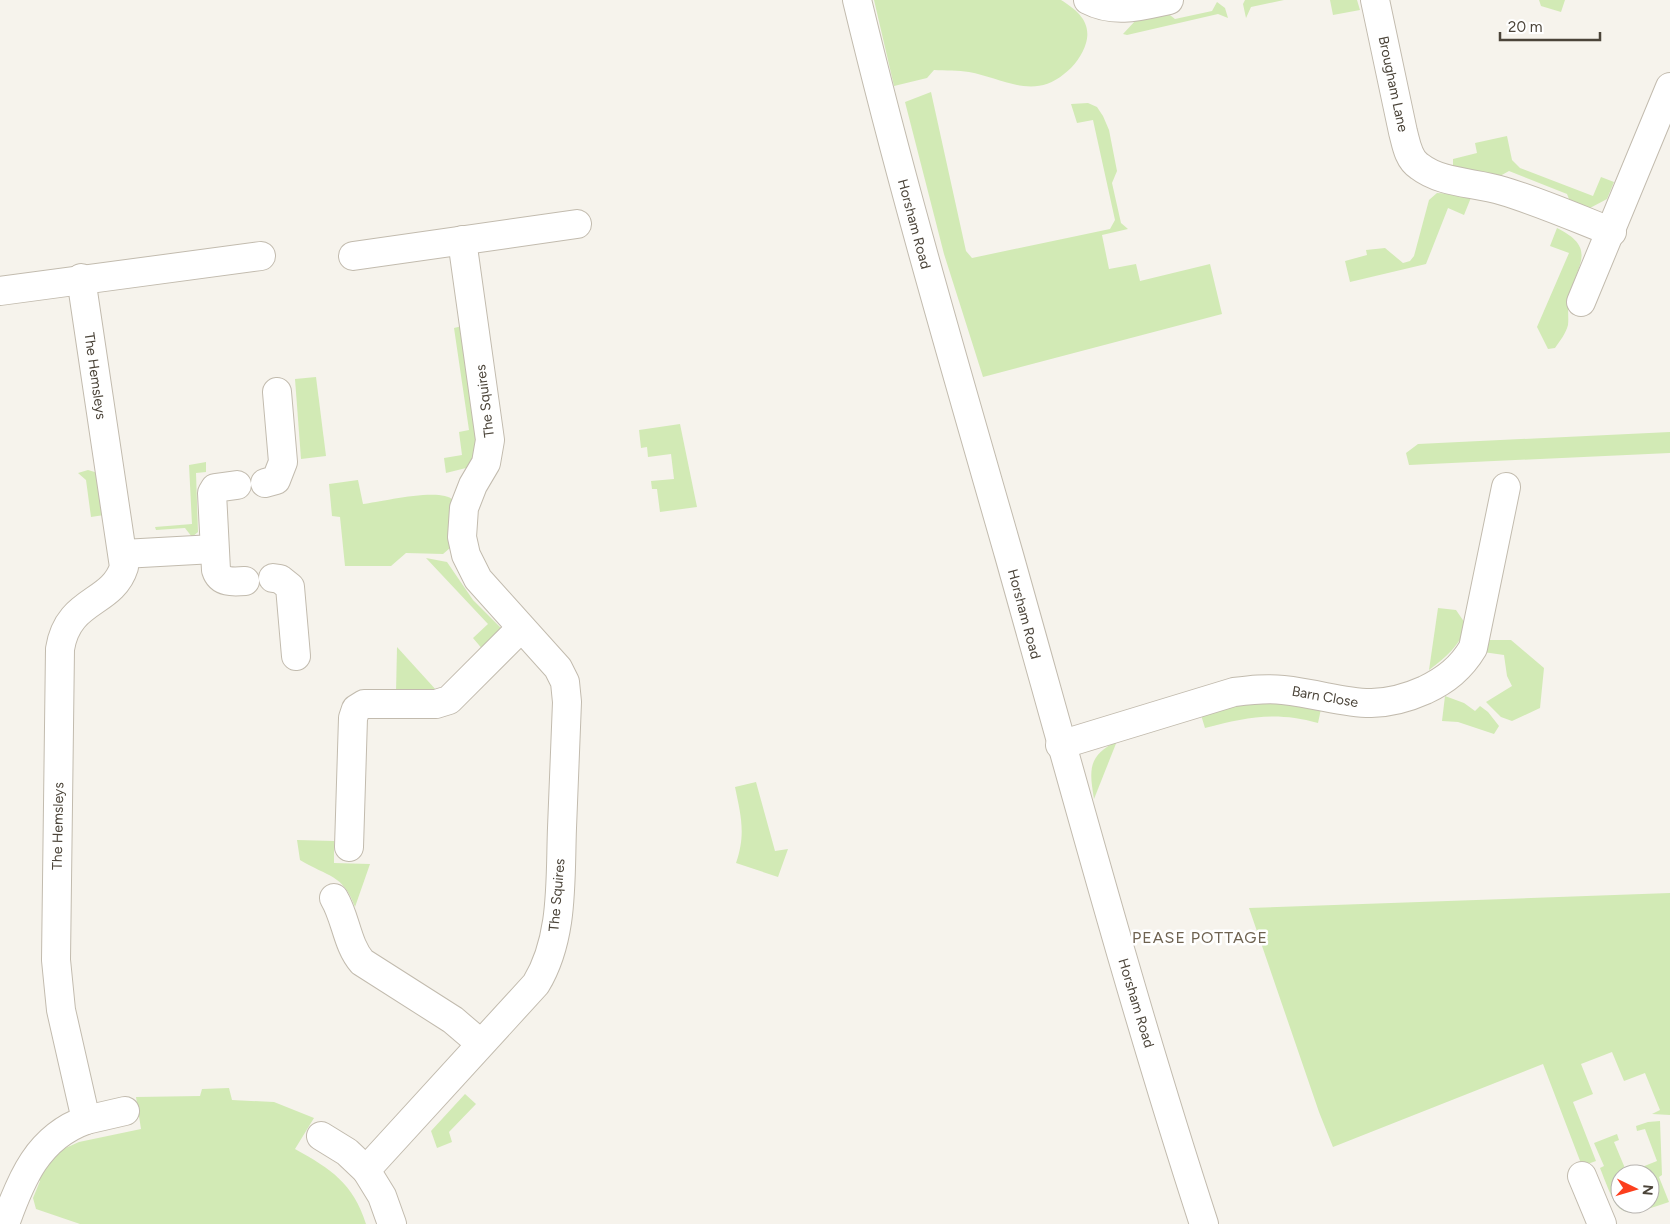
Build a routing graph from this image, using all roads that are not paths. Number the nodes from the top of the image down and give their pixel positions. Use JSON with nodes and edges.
{"nodes":[{"id":1,"x":857,"y":0,"type":"edge"},
{"id":2,"x":1088,"y":0,"type":"edge"},
{"id":3,"x":1169,"y":0,"type":"edge"},
{"id":4,"x":1375,"y":0,"type":"edge"},
{"id":5,"x":1670,"y":87,"type":"edge"},
{"id":6,"x":577,"y":224,"type":"dead end"},
{"id":7,"x":1612,"y":232,"type":"junction"},
{"id":8,"x":462,"y":240,"type":"junction"},
{"id":9,"x":261,"y":256,"type":"dead end"},
{"id":10,"x":353,"y":256,"type":"dead end"},
{"id":11,"x":81,"y":278,"type":"junction"},
{"id":12,"x":0,"y":290,"type":"edge"},
{"id":13,"x":1582,"y":302,"type":"dead end"},
{"id":14,"x":277,"y":392,"type":"dead end"},
{"id":15,"x":265,"y":483,"type":"dead end"},
{"id":16,"x":237,"y":485,"type":"dead end"},
{"id":17,"x":1506,"y":486,"type":"dead end"},
{"id":18,"x":214,"y":550,"type":"junction"},
{"id":19,"x":123,"y":554,"type":"junction"},
{"id":20,"x":273,"y":578,"type":"dead end"},
{"id":21,"x":245,"y":581,"type":"dead end"},
{"id":22,"x":521,"y":628,"type":"junction"},
{"id":23,"x":296,"y":656,"type":"dead end"},
{"id":24,"x":1060,"y":745,"type":"junction"},
{"id":25,"x":349,"y":847,"type":"dead end"},
{"id":26,"x":334,"y":898,"type":"dead end"},
{"id":27,"x":480,"y":1043,"type":"junction"},
{"id":28,"x":125,"y":1111,"type":"dead end"},
{"id":29,"x":86,"y":1120,"type":"junction"},
{"id":30,"x":321,"y":1136,"type":"dead end"},
{"id":31,"x":366,"y":1170,"type":"junction"},
{"id":32,"x":1584,"y":1182,"type":"dead end"},
{"id":33,"x":5,"y":1224,"type":"edge"},
{"id":34,"x":392,"y":1224,"type":"edge"},
{"id":35,"x":1204,"y":1224,"type":"edge"},
{"id":36,"x":1602,"y":1224,"type":"edge"}],
"edges":[{"from":1,"to":24,"type":"street","name":"Horsham Road"},
{"from":2,"to":3,"type":"street"},
{"from":4,"to":7,"type":"street","name":"Brougham Lane"},
{"from":5,"to":7,"type":"street"},
{"from":6,"to":8,"type":"street"},
{"from":7,"to":13,"type":"street"},
{"from":8,"to":10,"type":"street"},
{"from":8,"to":22,"type":"street","name":"The Squires"},
{"from":9,"to":11,"type":"street"},
{"from":11,"to":12,"type":"street"},
{"from":11,"to":19,"type":"street","name":"The Hemsleys"},
{"from":14,"to":15,"type":"street"},
{"from":16,"to":18,"type":"street"},
{"from":17,"to":24,"type":"street","name":"Barn Close"},
{"from":18,"to":19,"type":"street"},
{"from":18,"to":21,"type":"street"},
{"from":19,"to":29,"type":"street","name":"The Hemsleys"},
{"from":20,"to":23,"type":"street"},
{"from":22,"to":25,"type":"street"},
{"from":22,"to":27,"type":"street","name":"The Squires"},
{"from":24,"to":35,"type":"street","name":"Horsham Road"},
{"from":26,"to":27,"type":"street"},
{"from":27,"to":31,"type":"street","name":"The Squires"},
{"from":28,"to":29,"type":"street"},
{"from":29,"to":33,"type":"street"},
{"from":30,"to":31,"type":"street"},
{"from":31,"to":34,"type":"street"},
{"from":32,"to":36,"type":"street"}]}
